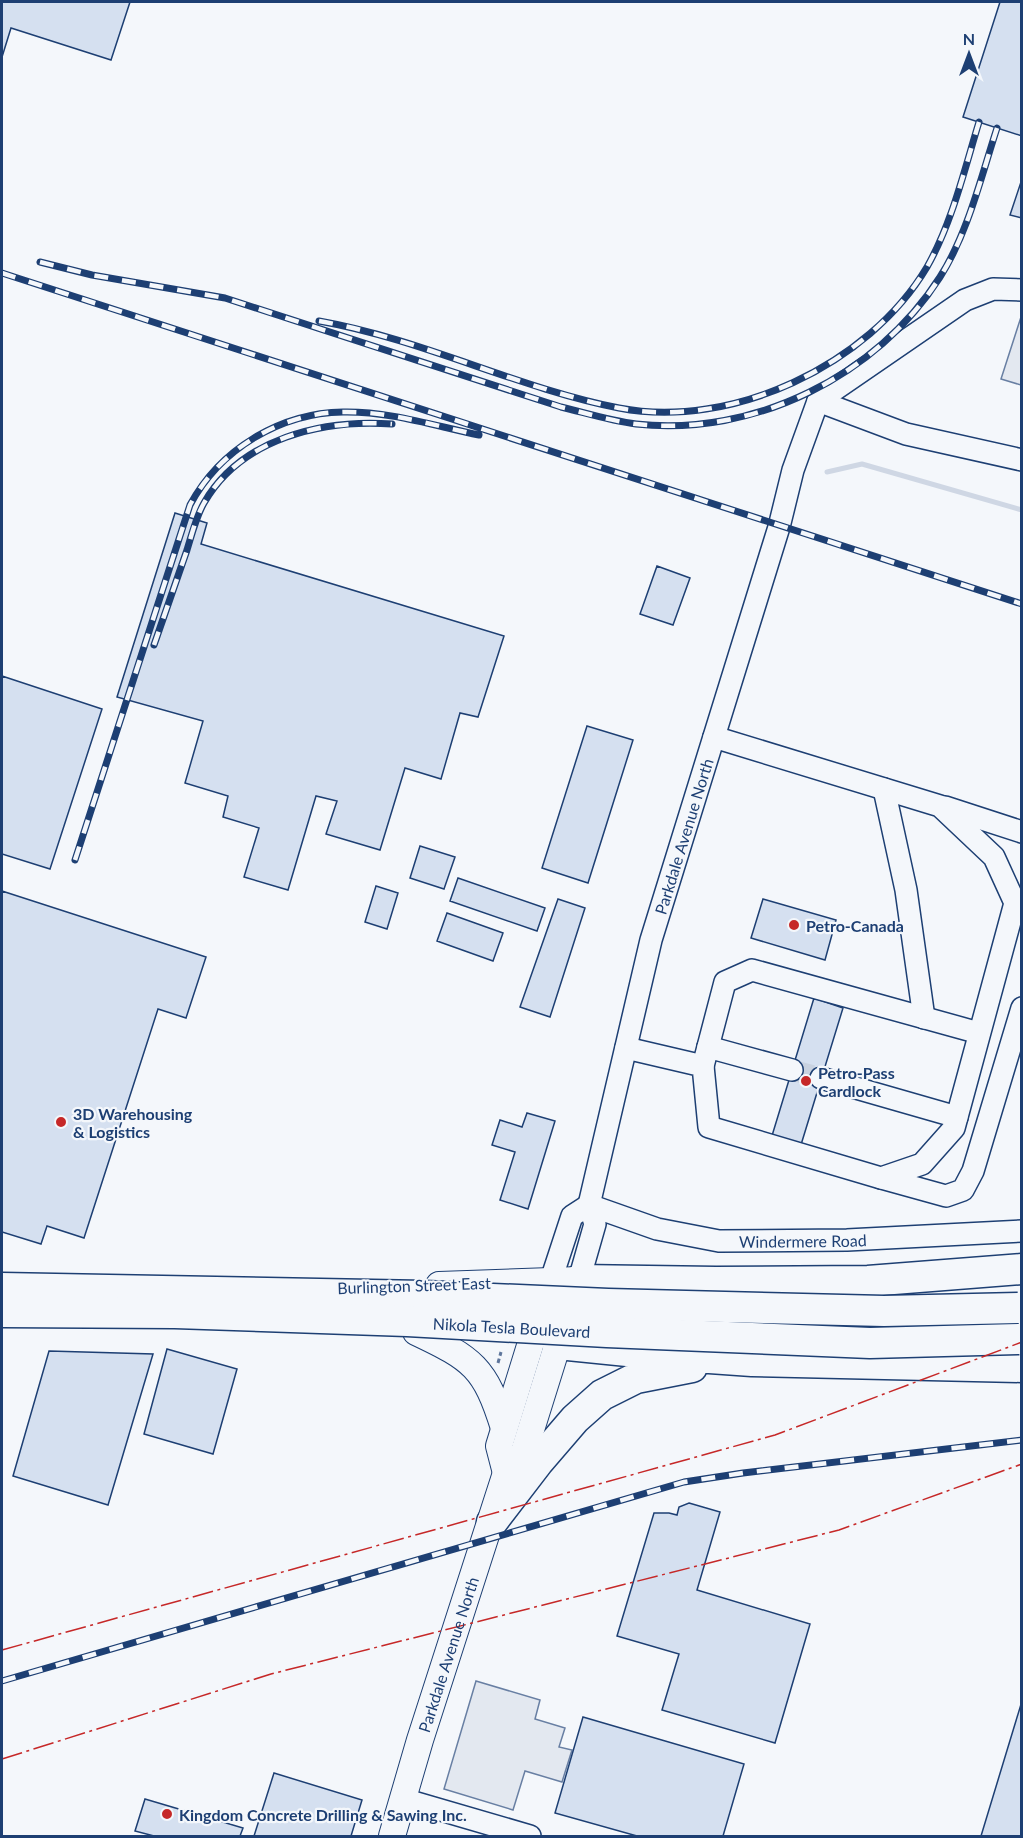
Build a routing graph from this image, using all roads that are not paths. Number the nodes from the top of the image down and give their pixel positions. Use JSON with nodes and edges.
{"nodes":[{"id":1,"x":1022,"y":290,"type":"edge"},
{"id":2,"x":819,"y":401,"type":"junction"},
{"id":3,"x":1022,"y":460,"type":"edge"},
{"id":4,"x":714,"y":737,"type":"junction"},
{"id":5,"x":884,"y":789,"type":"junction"},
{"id":6,"x":940,"y":806,"type":"junction"},
{"id":7,"x":1022,"y":832,"type":"edge"},
{"id":8,"x":1022,"y":1008,"type":"edge"},
{"id":9,"x":924,"y":1018,"type":"junction"},
{"id":10,"x":979,"y":1034,"type":"junction"},
{"id":11,"x":626,"y":1048,"type":"junction"},
{"id":12,"x":706,"y":1056,"type":"junction"},
{"id":13,"x":792,"y":1070,"type":"tunnel mouth"},
{"id":14,"x":821,"y":1078,"type":"tunnel mouth"},
{"id":15,"x":957,"y":1117,"type":"junction"},
{"id":16,"x":881,"y":1178,"type":"junction"},
{"id":17,"x":589,"y":1205,"type":"junction"},
{"id":18,"x":1022,"y":1231,"type":"edge"},
{"id":19,"x":1022,"y":1269,"type":"edge"},
{"id":20,"x":565,"y":1280,"type":"junction"},
{"id":21,"x":716,"y":1282,"type":"junction"},
{"id":22,"x":2,"y":1288,"type":"edge"},
{"id":23,"x":2,"y":1304,"type":"edge"},
{"id":24,"x":252,"y":1305,"type":"junction"},
{"id":25,"x":1020,"y":1308,"type":"edge"},
{"id":26,"x":2,"y":1312,"type":"edge"},
{"id":27,"x":554,"y":1312,"type":"junction"},
{"id":28,"x":317,"y":1323,"type":"junction"},
{"id":29,"x":416,"y":1332,"type":"junction"},
{"id":30,"x":544,"y":1342,"type":"junction"},
{"id":31,"x":1021,"y":1348,"type":"edge"},
{"id":32,"x":752,"y":1361,"type":"junction"},
{"id":33,"x":504,"y":1428,"type":"junction"},
{"id":34,"x":506,"y":1473,"type":"junction"},
{"id":35,"x":492,"y":1522,"type":"junction"},
{"id":36,"x":403,"y":1799,"type":"junction"},
{"id":37,"x":392,"y":1836,"type":"edge"},
{"id":38,"x":530,"y":1836,"type":"edge"}],
"edges":[{"from":1,"to":2,"type":"street"},
{"from":2,"to":3,"type":"street"},
{"from":2,"to":4,"type":"street","name":"Parkdale Avenue North"},
{"from":4,"to":5,"type":"street"},
{"from":4,"to":11,"type":"street","name":"Parkdale Avenue North"},
{"from":5,"to":6,"type":"street"},
{"from":5,"to":9,"type":"street"},
{"from":6,"to":7,"type":"street"},
{"from":6,"to":10,"type":"street"},
{"from":8,"to":16,"type":"street"},
{"from":9,"to":10,"type":"street"},
{"from":9,"to":12,"type":"street"},
{"from":10,"to":15,"type":"street"},
{"from":11,"to":12,"type":"street"},
{"from":11,"to":17,"type":"street","name":"Parkdale Avenue North"},
{"from":12,"to":13,"type":"street"},
{"from":12,"to":16,"type":"street"},
{"from":14,"to":15,"type":"street"},
{"from":15,"to":16,"type":"street"},
{"from":17,"to":18,"type":"street","name":"Windermere Road"},
{"from":17,"to":20,"type":"street","name":"Parkdale Avenue North"},
{"from":19,"to":21,"type":"highway"},
{"from":20,"to":21,"type":"highway"},
{"from":20,"to":24,"type":"main road","name":"Burlington Street East"},
{"from":20,"to":27,"type":"main road","name":"Parkdale Avenue North"},
{"from":21,"to":27,"type":"highway"},
{"from":22,"to":25,"type":"highway","name":"Nikola Tesla Boulevard","bridge":true},
{"from":23,"to":24,"type":"main road","name":"Burlington Street East"},
{"from":24,"to":28,"type":"main road","name":"Burlington Street East"},
{"from":26,"to":31,"type":"highway","name":"Nikola Tesla Boulevard","bridge":true},
{"from":27,"to":28,"type":"main road"},
{"from":27,"to":30,"type":"highway"},
{"from":28,"to":29,"type":"main road","name":"Burlington Street East"},
{"from":29,"to":30,"type":"main road","name":"Burlington Street East"},
{"from":29,"to":33,"type":"main road"},
{"from":30,"to":32,"type":"highway"},
{"from":30,"to":33,"type":"main road","name":"Parkdale Avenue North"},
{"from":30,"to":34,"type":"main road","name":"Parkdale Avenue North"},
{"from":31,"to":32,"type":"highway"},
{"from":32,"to":35,"type":"highway"},
{"from":33,"to":34,"type":"main road","name":"Parkdale Avenue North"},
{"from":34,"to":35,"type":"main road","name":"Parkdale Avenue North"},
{"from":35,"to":36,"type":"main road","name":"Parkdale Avenue North"},
{"from":36,"to":37,"type":"main road","name":"Parkdale Avenue North"},
{"from":36,"to":38,"type":"street"}]}
